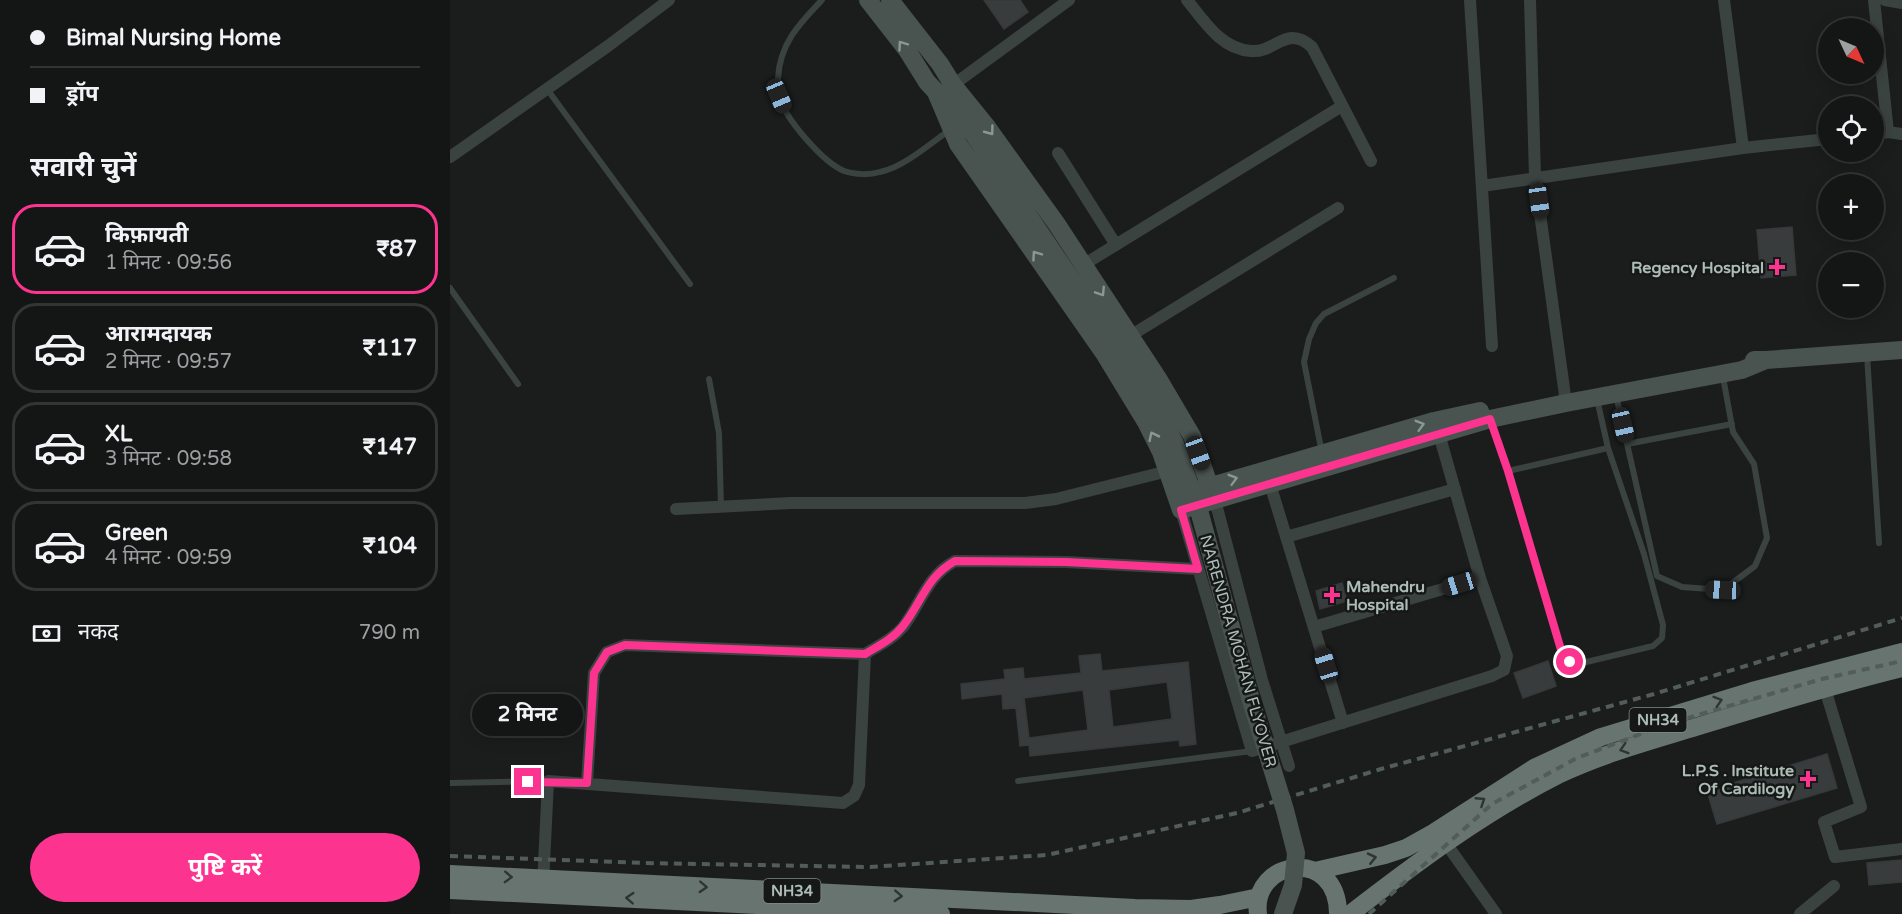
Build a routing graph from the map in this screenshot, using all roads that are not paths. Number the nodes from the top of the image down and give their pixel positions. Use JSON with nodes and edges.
{"nodes":[{"id":1,"x":669,"y":0,"type":"edge"},
{"id":2,"x":822,"y":0,"type":"edge"},
{"id":3,"x":868,"y":0,"type":"edge"},
{"id":4,"x":890,"y":0,"type":"edge"},
{"id":5,"x":1069,"y":0,"type":"edge"},
{"id":6,"x":1187,"y":0,"type":"edge"},
{"id":7,"x":1470,"y":0,"type":"edge"},
{"id":8,"x":1530,"y":0,"type":"edge"},
{"id":9,"x":1724,"y":0,"type":"edge"},
{"id":10,"x":1874,"y":0,"type":"edge"},
{"id":11,"x":1885,"y":0,"type":"edge"},
{"id":12,"x":1902,"y":3,"type":"edge"},
{"id":13,"x":953,"y":86,"type":"junction"},
{"id":14,"x":546,"y":88,"type":"junction"},
{"id":15,"x":1342,"y":106,"type":"junction"},
{"id":16,"x":960,"y":128,"type":"junction"},
{"id":17,"x":1888,"y":132,"type":"junction"},
{"id":18,"x":1884,"y":133,"type":"edge"},
{"id":19,"x":1902,"y":134,"type":"edge"},
{"id":20,"x":1818,"y":140,"type":"edge"},
{"id":21,"x":1743,"y":148,"type":"junction"},
{"id":22,"x":1058,"y":153,"type":"dead end"},
{"id":23,"x":450,"y":157,"type":"edge"},
{"id":24,"x":1371,"y":161,"type":"dead end"},
{"id":25,"x":1535,"y":177,"type":"junction"},
{"id":26,"x":1482,"y":186,"type":"junction"},
{"id":27,"x":1338,"y":208,"type":"dead end"},
{"id":28,"x":1116,"y":245,"type":"junction"},
{"id":29,"x":1083,"y":265,"type":"junction"},
{"id":30,"x":1394,"y":278,"type":"dead end"},
{"id":31,"x":690,"y":284,"type":"dead end"},
{"id":32,"x":450,"y":288,"type":"edge"},
{"id":33,"x":1130,"y":336,"type":"junction"},
{"id":34,"x":1492,"y":346,"type":"dead end"},
{"id":35,"x":1902,"y":350,"type":"edge"},
{"id":36,"x":1866,"y":352,"type":"junction"},
{"id":37,"x":1766,"y":360,"type":"junction"},
{"id":38,"x":1722,"y":374,"type":"junction"},
{"id":39,"x":709,"y":380,"type":"dead end"},
{"id":40,"x":518,"y":384,"type":"dead end"},
{"id":41,"x":1616,"y":393,"type":"junction"},
{"id":42,"x":1566,"y":397,"type":"junction"},
{"id":43,"x":1596,"y":397,"type":"junction"},
{"id":44,"x":1490,"y":419,"type":"junction"},
{"id":45,"x":1732,"y":424,"type":"junction"},
{"id":46,"x":1439,"y":434,"type":"junction"},
{"id":47,"x":1627,"y":444,"type":"junction"},
{"id":48,"x":1608,"y":448,"type":"junction"},
{"id":49,"x":1322,"y":453,"type":"junction"},
{"id":50,"x":1168,"y":471,"type":"junction"},
{"id":51,"x":1508,"y":471,"type":"junction"},
{"id":52,"x":1270,"y":484,"type":"junction"},
{"id":53,"x":1455,"y":489,"type":"junction"},
{"id":54,"x":1212,"y":493,"type":"junction"},
{"id":55,"x":1179,"y":503,"type":"junction"},
{"id":56,"x":721,"y":507,"type":"junction"},
{"id":57,"x":676,"y":509,"type":"dead end"},
{"id":58,"x":1286,"y":537,"type":"junction"},
{"id":59,"x":1879,"y":543,"type":"dead end"},
{"id":60,"x":1198,"y":569,"type":"junction"},
{"id":61,"x":1480,"y":578,"type":"junction"},
{"id":62,"x":1314,"y":627,"type":"junction"},
{"id":63,"x":1902,"y":652,"type":"edge"},
{"id":64,"x":865,"y":654,"type":"junction"},
{"id":65,"x":1902,"y":669,"type":"edge"},
{"id":66,"x":1825,"y":689,"type":"junction"},
{"id":67,"x":1343,"y":723,"type":"junction"},
{"id":68,"x":1281,"y":742,"type":"junction"},
{"id":69,"x":1252,"y":751,"type":"junction"},
{"id":70,"x":1289,"y":766,"type":"dead end"},
{"id":71,"x":1018,"y":781,"type":"dead end"},
{"id":72,"x":548,"y":782,"type":"junction"},
{"id":73,"x":450,"y":783,"type":"edge"},
{"id":74,"x":587,"y":783,"type":"junction"},
{"id":75,"x":1445,"y":842,"type":"junction"},
{"id":76,"x":1902,"y":849,"type":"edge"},
{"id":77,"x":1315,"y":871,"type":"junction"},
{"id":78,"x":450,"y":874,"type":"edge"},
{"id":79,"x":543,"y":886,"type":"junction"},
{"id":80,"x":1834,"y":886,"type":"dead end"},
{"id":81,"x":450,"y":890,"type":"edge"},
{"id":82,"x":1258,"y":906,"type":"edge"},
{"id":83,"x":940,"y":914,"type":"edge"},
{"id":84,"x":1283,"y":914,"type":"edge"},
{"id":85,"x":1338,"y":914,"type":"edge"},
{"id":86,"x":1350,"y":914,"type":"edge"},
{"id":87,"x":1496,"y":914,"type":"edge"},
{"id":88,"x":1800,"y":914,"type":"edge"}],
"edges":[{"from":1,"to":14,"type":"street"},
{"from":2,"to":16,"type":"lane"},
{"from":16,"to":3,"type":"street","name":"NARENDRA MOHAN FLYOVER","one_way":true},
{"from":4,"to":13,"type":"street"},
{"from":5,"to":13,"type":"street"},
{"from":6,"to":15,"type":"street"},
{"from":7,"to":26,"type":"street"},
{"from":8,"to":25,"type":"street"},
{"from":9,"to":21,"type":"street"},
{"from":10,"to":17,"type":"street"},
{"from":11,"to":12,"type":"street"},
{"from":13,"to":16,"type":"street","name":"NARENDRA MOHAN FLYOVER"},
{"from":13,"to":29,"type":"street","one_way":true},
{"from":14,"to":23,"type":"street"},
{"from":14,"to":31,"type":"lane"},
{"from":15,"to":24,"type":"street"},
{"from":15,"to":28,"type":"street"},
{"from":50,"to":16,"type":"street","one_way":true},
{"from":16,"to":84,"type":"street","name":"NARENDRA MOHAN FLYOVER","bridge":true},
{"from":17,"to":18,"type":"street"},
{"from":17,"to":19,"type":"street"},
{"from":20,"to":21,"type":"street"},
{"from":21,"to":25,"type":"street"},
{"from":22,"to":28,"type":"street"},
{"from":25,"to":26,"type":"street"},
{"from":25,"to":42,"type":"street"},
{"from":26,"to":34,"type":"street"},
{"from":27,"to":33,"type":"street"},
{"from":28,"to":29,"type":"street"},
{"from":29,"to":33,"type":"street","one_way":true},
{"from":30,"to":49,"type":"lane"},
{"from":32,"to":40,"type":"lane"},
{"from":33,"to":54,"type":"street"},
{"from":35,"to":36,"type":"street"},
{"from":36,"to":37,"type":"street"},
{"from":36,"to":59,"type":"lane"},
{"from":37,"to":38,"type":"street"},
{"from":37,"to":42,"type":"street"},
{"from":38,"to":41,"type":"street"},
{"from":38,"to":45,"type":"lane"},
{"from":39,"to":56,"type":"lane"},
{"from":41,"to":43,"type":"street"},
{"from":41,"to":47,"type":"lane"},
{"from":42,"to":43,"type":"street"},
{"from":42,"to":44,"type":"street"},
{"from":49,"to":42,"type":"street","one_way":true},
{"from":43,"to":48,"type":"lane"},
{"from":44,"to":46,"type":"street"},
{"from":44,"to":51,"type":"lane"},
{"from":45,"to":47,"type":"lane"},
{"from":45,"to":47,"type":"lane"},
{"from":46,"to":52,"type":"street"},
{"from":46,"to":53,"type":"street"},
{"from":48,"to":51,"type":"lane"},
{"from":48,"to":51,"type":"lane"},
{"from":54,"to":49,"type":"street","one_way":true},
{"from":50,"to":55,"type":"street"},
{"from":50,"to":56,"type":"street"},
{"from":52,"to":54,"type":"street"},
{"from":52,"to":58,"type":"street"},
{"from":53,"to":58,"type":"street"},
{"from":53,"to":61,"type":"street"},
{"from":54,"to":55,"type":"street"},
{"from":54,"to":68,"type":"street"},
{"from":55,"to":60,"type":"street"},
{"from":56,"to":57,"type":"street"},
{"from":58,"to":62,"type":"street"},
{"from":60,"to":64,"type":"street"},
{"from":60,"to":69,"type":"street"},
{"from":61,"to":62,"type":"street"},
{"from":61,"to":67,"type":"street"},
{"from":62,"to":67,"type":"street"},
{"from":77,"to":63,"type":"highway","number":"NH34","one_way":true},
{"from":64,"to":74,"type":"street"},
{"from":64,"to":74,"type":"street"},
{"from":65,"to":66,"type":"highway","number":"NH34"},
{"from":66,"to":75,"type":"highway","number":"NH34","one_way":true},
{"from":66,"to":76,"type":"street"},
{"from":67,"to":68,"type":"street"},
{"from":68,"to":69,"type":"street"},
{"from":68,"to":70,"type":"street"},
{"from":69,"to":71,"type":"lane"},
{"from":72,"to":73,"type":"lane"},
{"from":72,"to":74,"type":"street"},
{"from":72,"to":79,"type":"street"},
{"from":75,"to":86,"type":"highway","number":"NH34"},
{"from":75,"to":87,"type":"street"},
{"from":77,"to":82,"type":"highway","number":"NH34"},
{"from":77,"to":85,"type":"highway"},
{"from":78,"to":79,"type":"highway","number":"NH34","one_way":true},
{"from":79,"to":81,"type":"highway","number":"NH34"},
{"from":79,"to":82,"type":"highway","number":"NH34","one_way":true},
{"from":83,"to":79,"type":"highway","number":"NH34","one_way":true},
{"from":80,"to":88,"type":"street"}]}
